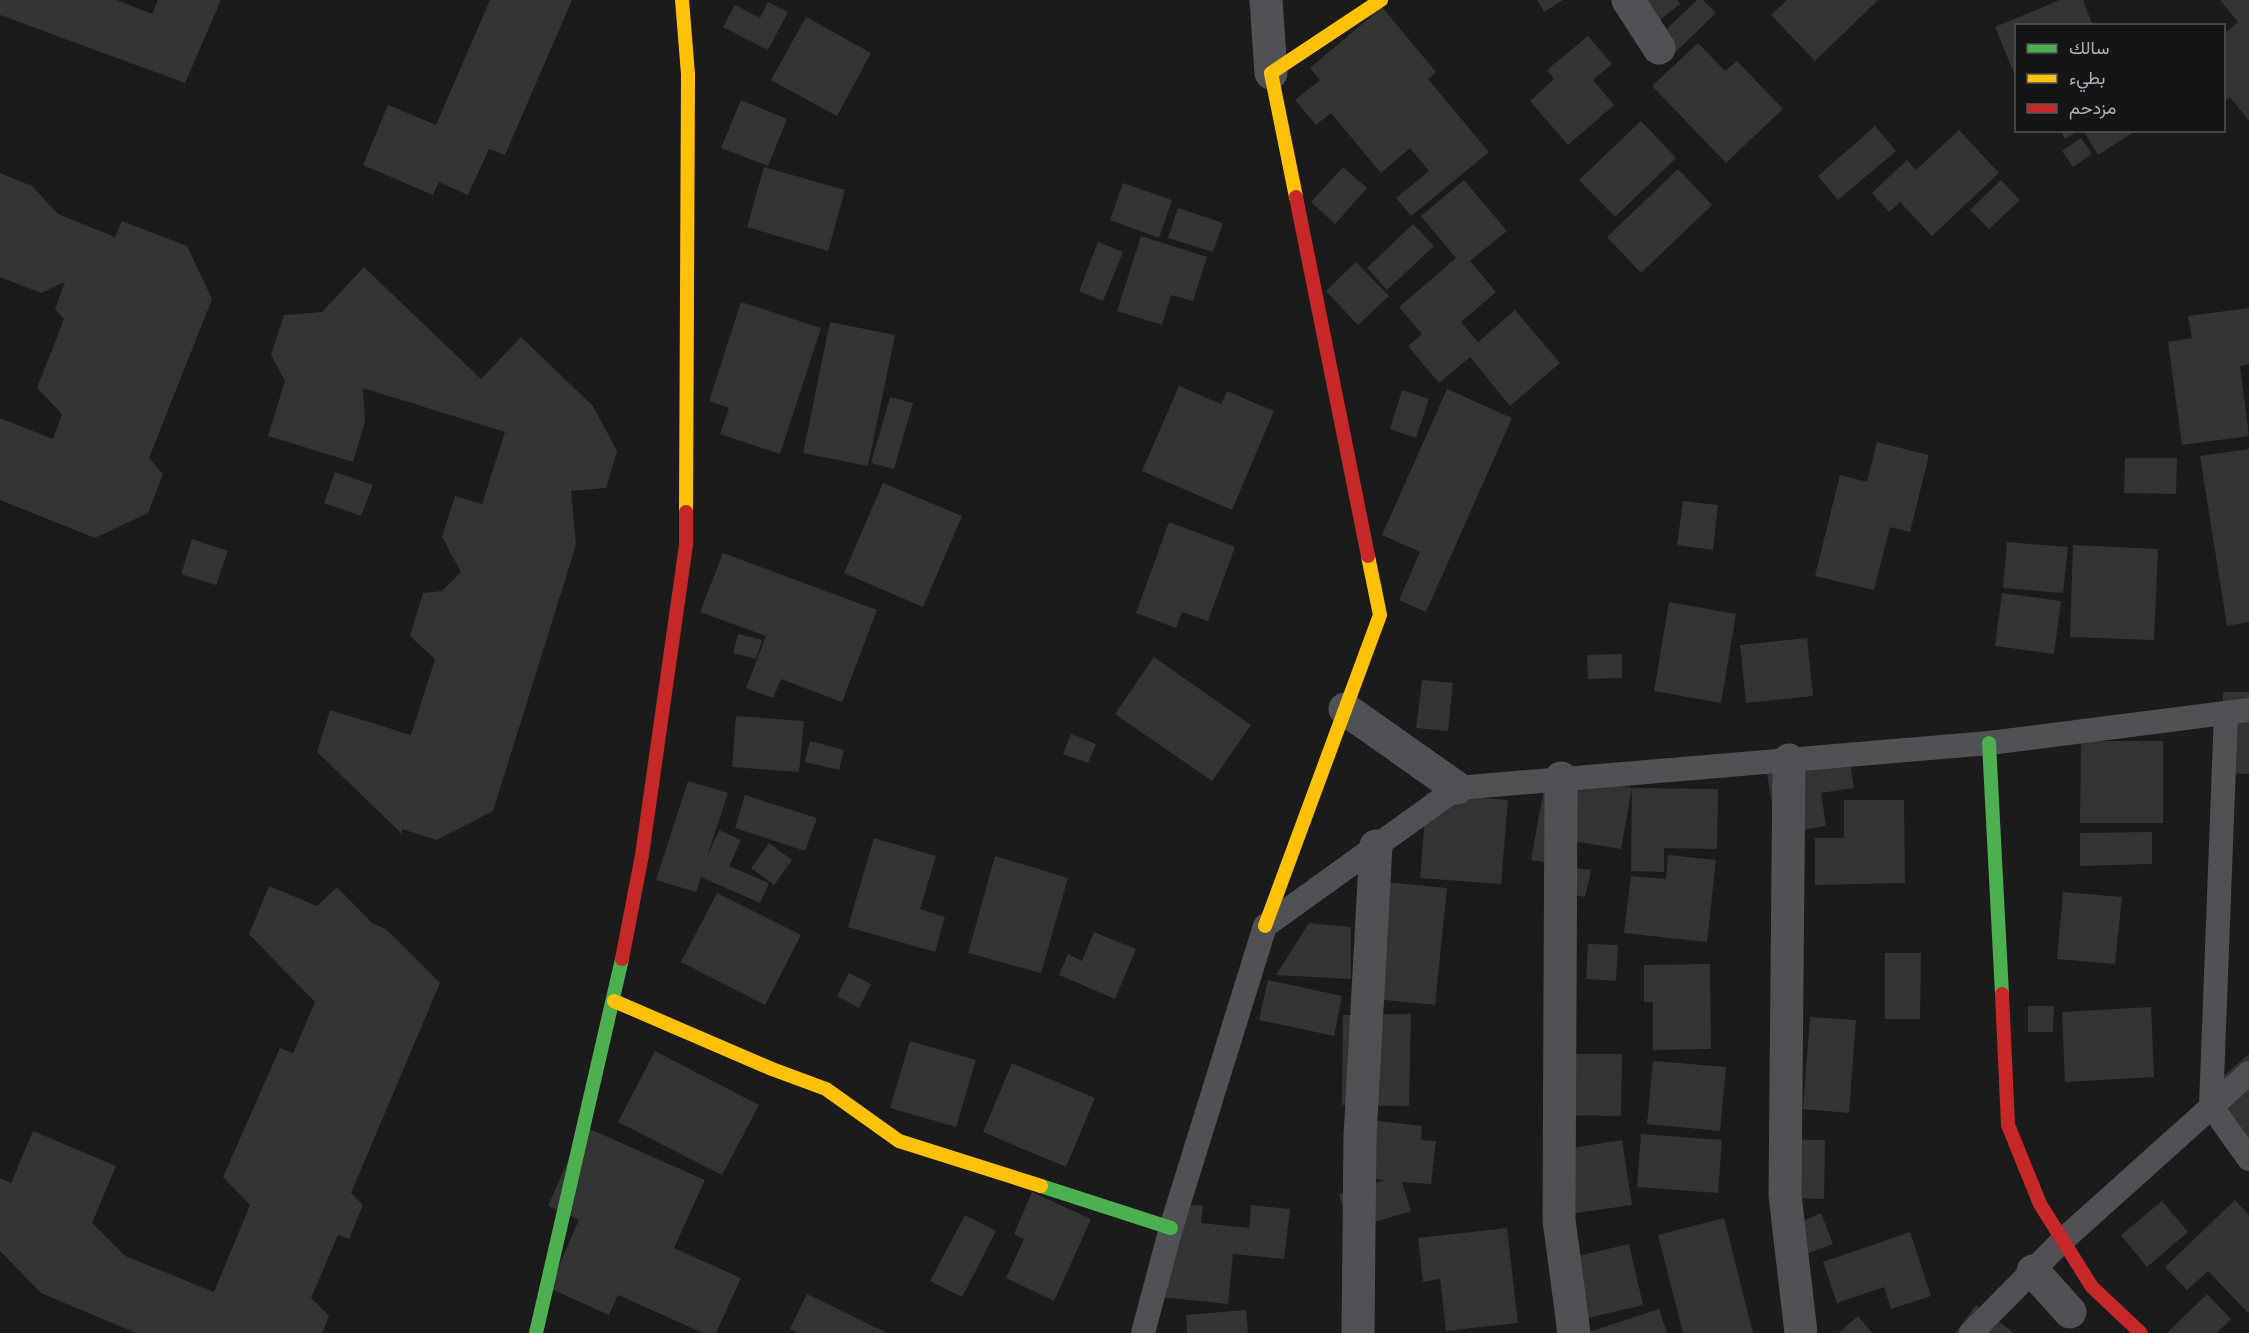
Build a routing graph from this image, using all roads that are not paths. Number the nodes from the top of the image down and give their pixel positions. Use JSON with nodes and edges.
{"nodes":[{"id":1,"x":682,"y":0,"type":"edge"},
{"id":2,"x":1266,"y":0,"type":"edge"},
{"id":3,"x":1380,"y":0,"type":"edge"},
{"id":4,"x":1628,"y":0,"type":"edge"},
{"id":5,"x":1659,"y":48,"type":"dead end"},
{"id":6,"x":1271,"y":73,"type":"junction"},
{"id":7,"x":1345,"y":709,"type":"junction"},
{"id":8,"x":2238,"y":711,"type":"edge"},
{"id":9,"x":1989,"y":743,"type":"junction"},
{"id":10,"x":1789,"y":760,"type":"junction"},
{"id":11,"x":1561,"y":778,"type":"junction"},
{"id":12,"x":1457,"y":788,"type":"junction"},
{"id":13,"x":1376,"y":846,"type":"junction"},
{"id":14,"x":1265,"y":926,"type":"junction"},
{"id":15,"x":614,"y":1001,"type":"junction"},
{"id":16,"x":2249,"y":1073,"type":"edge"},
{"id":17,"x":2211,"y":1106,"type":"junction"},
{"id":18,"x":2249,"y":1159,"type":"edge"},
{"id":19,"x":1171,"y":1228,"type":"junction"},
{"id":20,"x":2063,"y":1240,"type":"junction"},
{"id":21,"x":2033,"y":1271,"type":"junction"},
{"id":22,"x":2070,"y":1312,"type":"dead end"},
{"id":23,"x":536,"y":1333,"type":"edge"},
{"id":24,"x":1143,"y":1333,"type":"edge"},
{"id":25,"x":1358,"y":1333,"type":"edge"},
{"id":26,"x":1574,"y":1333,"type":"edge"},
{"id":27,"x":1801,"y":1333,"type":"edge"},
{"id":28,"x":1971,"y":1333,"type":"edge"},
{"id":29,"x":2141,"y":1333,"type":"edge"}],
"edges":[{"from":1,"to":15,"type":"street"},
{"from":2,"to":6,"type":"street"},
{"from":3,"to":6,"type":"street"},
{"from":4,"to":5,"type":"street"},
{"from":6,"to":7,"type":"street"},
{"from":7,"to":12,"type":"street"},
{"from":7,"to":14,"type":"street"},
{"from":8,"to":9,"type":"lane"},
{"from":8,"to":17,"type":"lane"},
{"from":9,"to":10,"type":"lane"},
{"from":9,"to":20,"type":"street"},
{"from":10,"to":11,"type":"lane"},
{"from":10,"to":27,"type":"street"},
{"from":11,"to":12,"type":"lane"},
{"from":11,"to":26,"type":"street"},
{"from":12,"to":13,"type":"lane"},
{"from":13,"to":14,"type":"lane"},
{"from":13,"to":25,"type":"street"},
{"from":14,"to":19,"type":"lane"},
{"from":15,"to":19,"type":"street"},
{"from":15,"to":23,"type":"street"},
{"from":16,"to":17,"type":"lane"},
{"from":17,"to":18,"type":"lane"},
{"from":17,"to":20,"type":"lane"},
{"from":19,"to":24,"type":"lane"},
{"from":20,"to":21,"type":"lane"},
{"from":20,"to":29,"type":"street"},
{"from":21,"to":22,"type":"street"},
{"from":21,"to":28,"type":"lane"}]}
